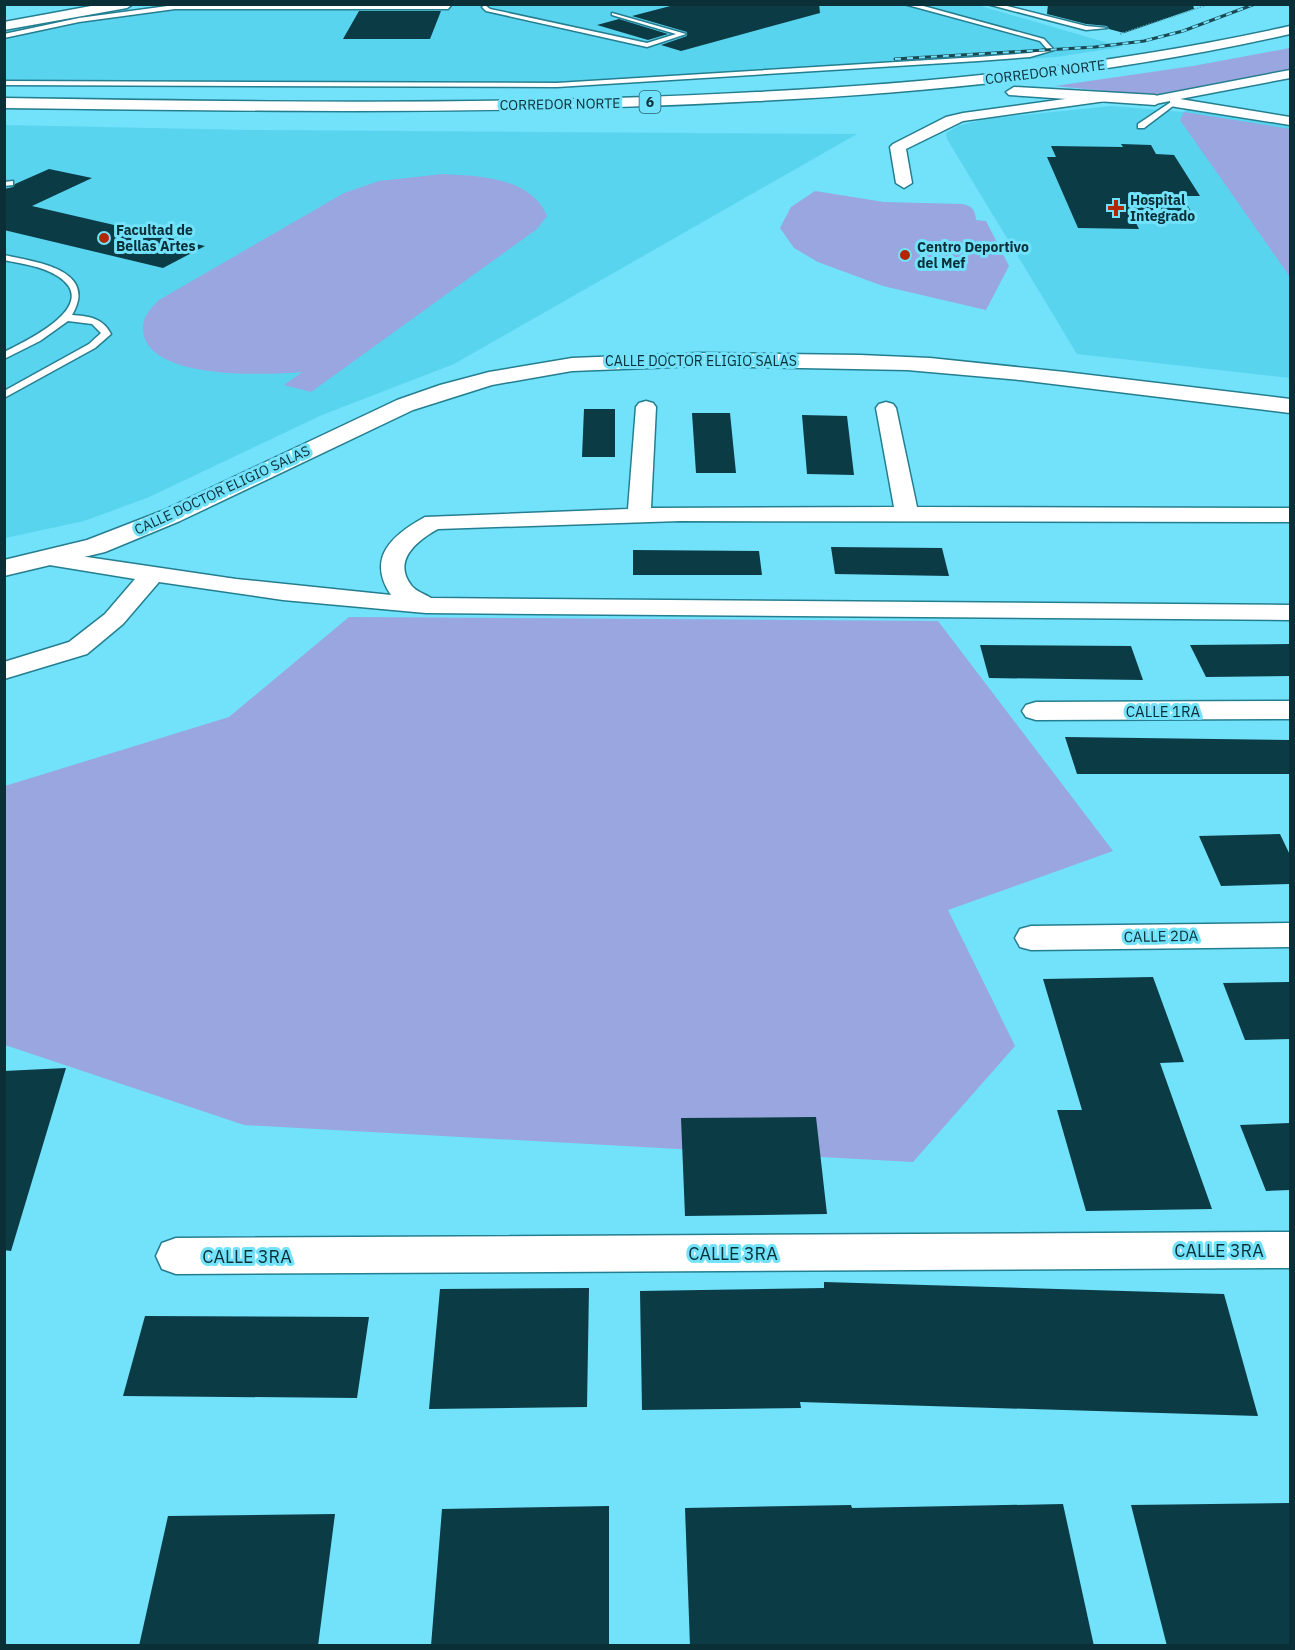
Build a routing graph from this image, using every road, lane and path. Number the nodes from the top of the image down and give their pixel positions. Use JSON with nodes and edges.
{"nodes":[{"id":1,"x":128,"y":4,"type":"edge"},
{"id":2,"x":449,"y":4,"type":"edge"},
{"id":3,"x":907,"y":4,"type":"edge"},
{"id":4,"x":990,"y":4,"type":"edge"},
{"id":5,"x":485,"y":7,"type":"dead end"},
{"id":6,"x":614,"y":14,"type":"dead end"},
{"id":7,"x":4,"y":26,"type":"edge"},
{"id":8,"x":1104,"y":28,"type":"dead end"},
{"id":9,"x":1290,"y":30,"type":"edge"},
{"id":10,"x":4,"y":36,"type":"edge"},
{"id":11,"x":1290,"y":40,"type":"edge"},
{"id":12,"x":1290,"y":74,"type":"edge"},
{"id":13,"x":4,"y":83,"type":"edge"},
{"id":14,"x":970,"y":92,"type":"junction"},
{"id":15,"x":1108,"y":97,"type":"junction"},
{"id":16,"x":1155,"y":100,"type":"junction"},
{"id":17,"x":4,"y":103,"type":"edge"},
{"id":18,"x":1173,"y":103,"type":"junction"},
{"id":19,"x":4,"y":113,"type":"edge"},
{"id":20,"x":1290,"y":121,"type":"edge"},
{"id":21,"x":1141,"y":126,"type":"dead end"},
{"id":22,"x":904,"y":183,"type":"dead end"},
{"id":23,"x":4,"y":257,"type":"edge"},
{"id":24,"x":67,"y":318,"type":"junction"},
{"id":25,"x":4,"y":356,"type":"edge"},
{"id":26,"x":1290,"y":390,"type":"edge"},
{"id":27,"x":4,"y":395,"type":"edge"},
{"id":28,"x":1290,"y":405,"type":"edge"},
{"id":29,"x":646,"y":407,"type":"dead end"},
{"id":30,"x":886,"y":408,"type":"dead end"},
{"id":31,"x":907,"y":515,"type":"junction"},
{"id":32,"x":1290,"y":515,"type":"edge"},
{"id":33,"x":639,"y":516,"type":"junction"},
{"id":34,"x":4,"y":551,"type":"edge"},
{"id":35,"x":46,"y":558,"type":"junction"},
{"id":36,"x":4,"y":568,"type":"edge"},
{"id":37,"x":153,"y":574,"type":"junction"},
{"id":38,"x":426,"y":604,"type":"junction"},
{"id":39,"x":1290,"y":613,"type":"edge"},
{"id":40,"x":4,"y":671,"type":"edge"},
{"id":41,"x":1290,"y":710,"type":"edge"},
{"id":42,"x":1036,"y":711,"type":"dead end"},
{"id":43,"x":1290,"y":935,"type":"edge"},
{"id":44,"x":1031,"y":938,"type":"dead end"},
{"id":45,"x":1290,"y":1250,"type":"edge"},
{"id":46,"x":176,"y":1256,"type":"dead end"}],
"edges":[{"from":1,"to":7,"type":"main road"},
{"from":2,"to":10,"type":"lane"},
{"from":3,"to":13,"type":"lane"},
{"from":4,"to":8,"type":"lane"},
{"from":5,"to":6,"type":"lane"},
{"from":9,"to":17,"type":"main road","name":"CORREDOR NORTE","number":"6"},
{"from":11,"to":14,"type":"main road","name":"CORREDOR NORTE","number":"6"},
{"from":12,"to":16,"type":"street"},
{"from":14,"to":15,"type":"main road"},
{"from":14,"to":19,"type":"main road","name":"CORREDOR NORTE","number":"6"},
{"from":15,"to":16,"type":"main road"},
{"from":15,"to":22,"type":"street"},
{"from":16,"to":18,"type":"street"},
{"from":18,"to":20,"type":"street"},
{"from":18,"to":21,"type":"lane"},
{"from":23,"to":24,"type":"lane"},
{"from":24,"to":25,"type":"lane"},
{"from":24,"to":27,"type":"lane"},
{"from":26,"to":34,"type":"main road","name":"CALLE DOCTOR ELIGIO SALAS"},
{"from":28,"to":35,"type":"main road","name":"CALLE DOCTOR ELIGIO SALAS"},
{"from":29,"to":33,"type":"street"},
{"from":30,"to":31,"type":"street"},
{"from":31,"to":32,"type":"street"},
{"from":31,"to":33,"type":"street"},
{"from":33,"to":38,"type":"street"},
{"from":35,"to":36,"type":"main road","name":"CALLE DOCTOR ELIGIO SALAS"},
{"from":35,"to":37,"type":"street"},
{"from":37,"to":38,"type":"street"},
{"from":37,"to":40,"type":"street"},
{"from":38,"to":39,"type":"street"},
{"from":41,"to":42,"type":"street","name":"CALLE 1RA"},
{"from":43,"to":44,"type":"street","name":"CALLE 2DA"},
{"from":45,"to":46,"type":"street","name":"CALLE 3RA"}]}
